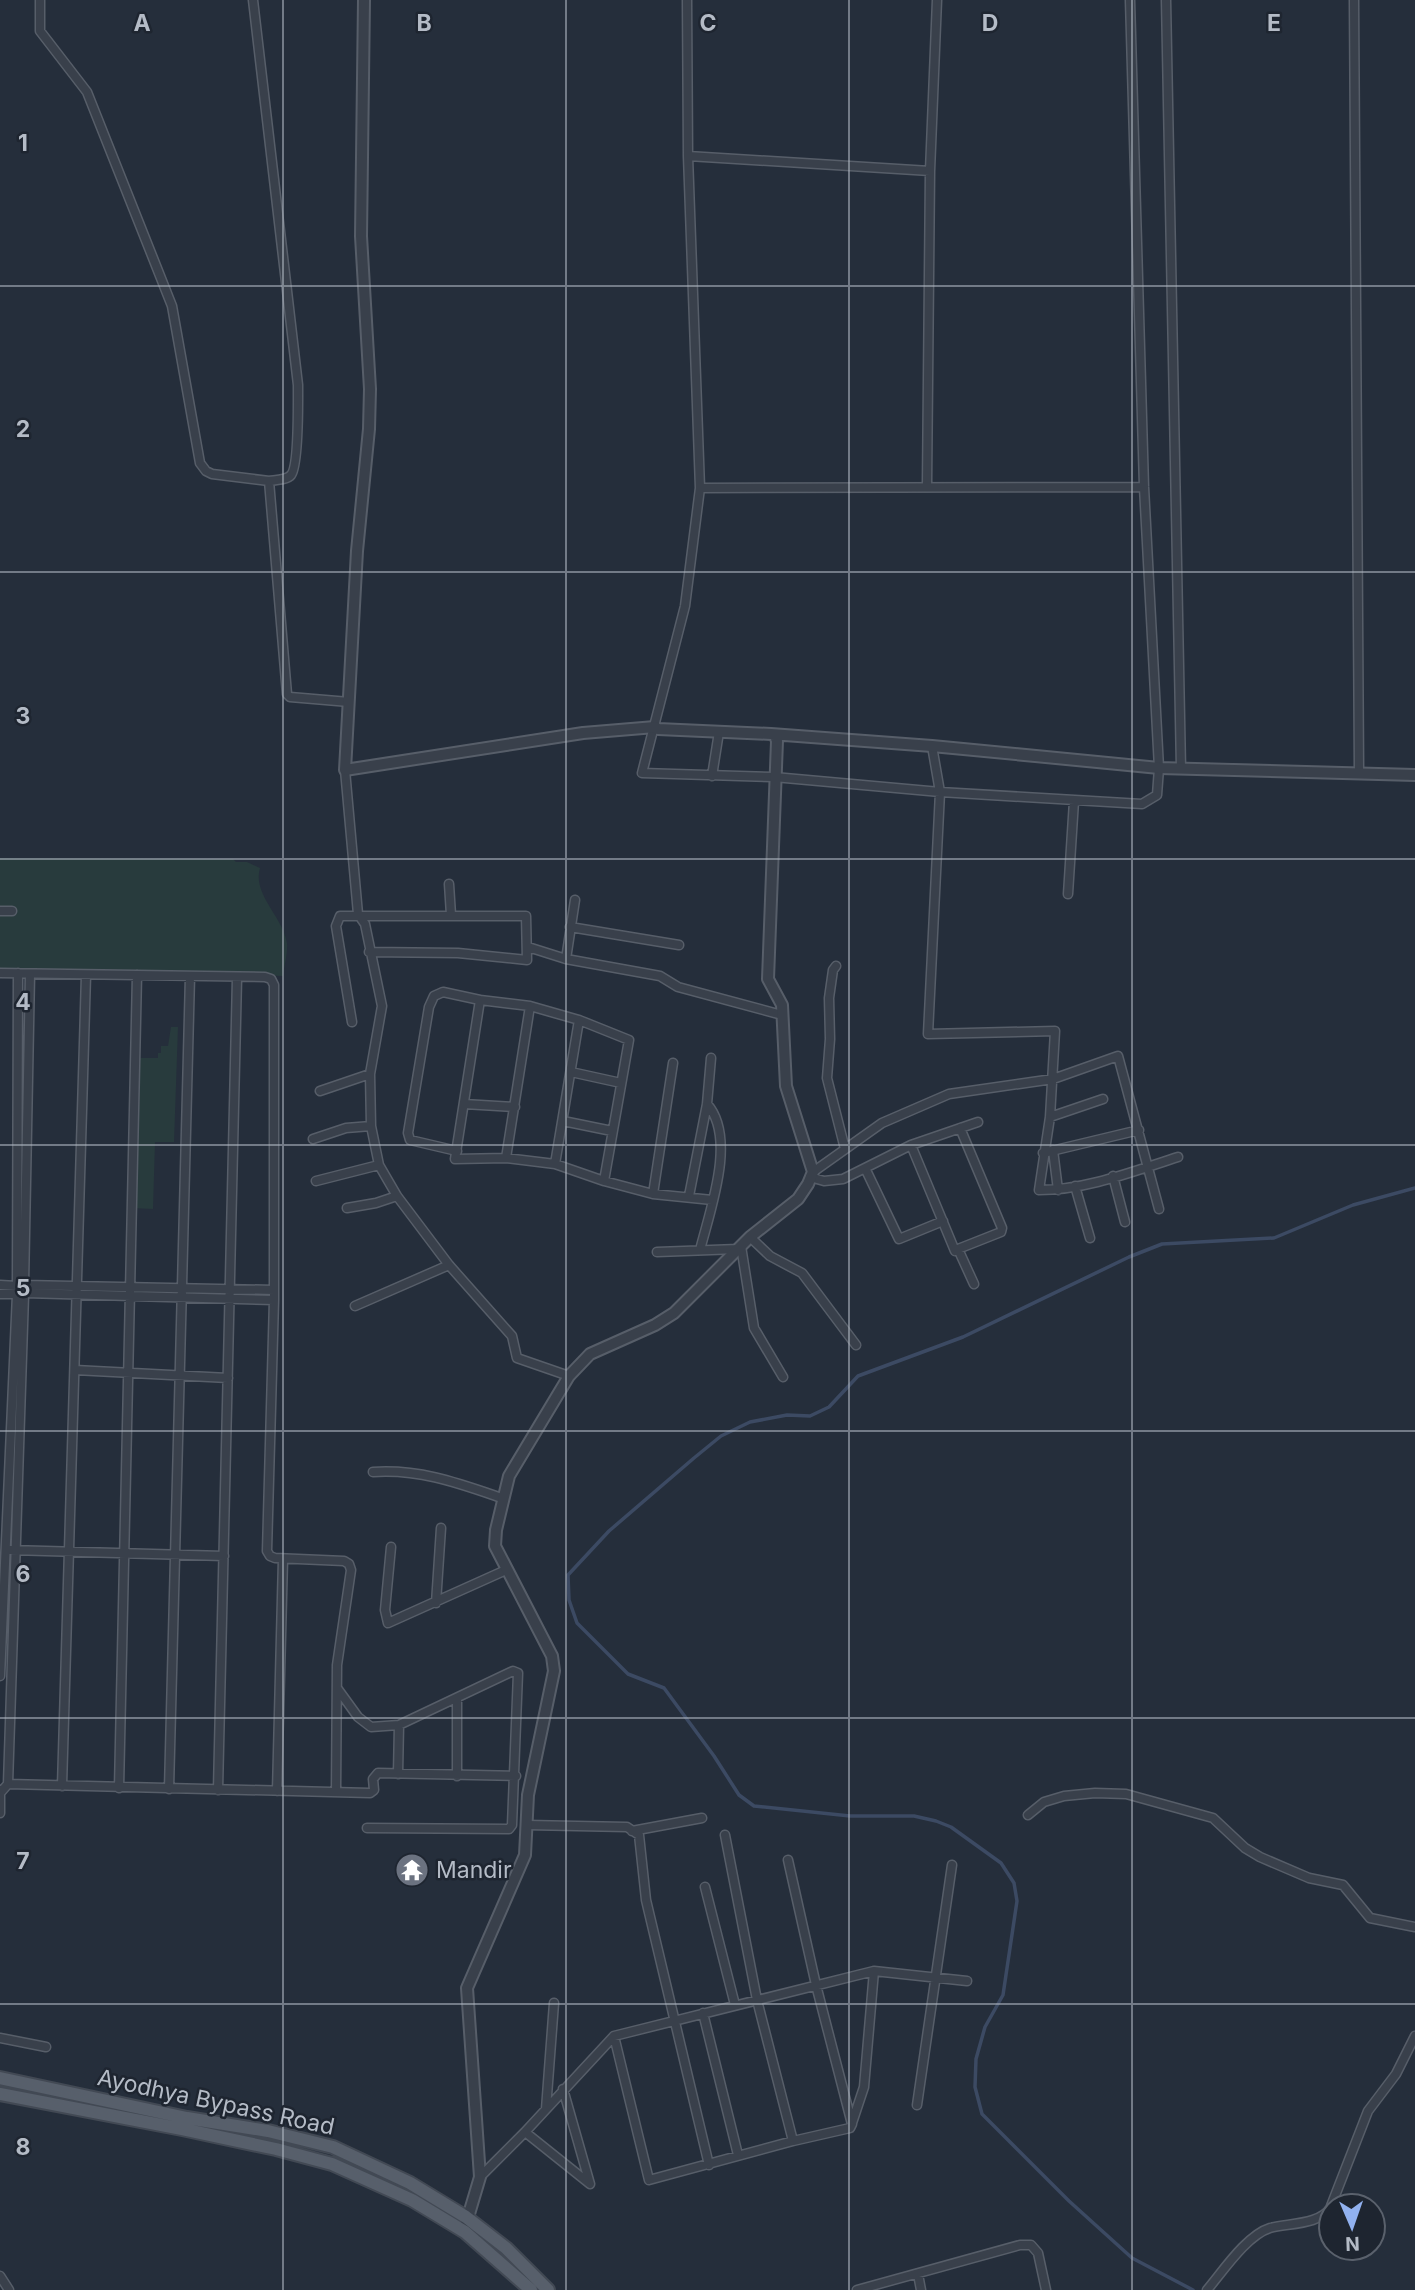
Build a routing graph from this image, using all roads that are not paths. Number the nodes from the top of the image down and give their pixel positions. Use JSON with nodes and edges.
{"nodes":[{"id":1,"x":40,"y":0,"type":"edge"},
{"id":2,"x":253,"y":0,"type":"edge"},
{"id":3,"x":364,"y":0,"type":"edge"},
{"id":4,"x":687,"y":0,"type":"edge"},
{"id":5,"x":937,"y":0,"type":"edge"},
{"id":6,"x":1130,"y":0,"type":"edge"},
{"id":7,"x":1166,"y":0,"type":"edge"},
{"id":8,"x":1354,"y":0,"type":"edge"},
{"id":9,"x":688,"y":156,"type":"junction"},
{"id":10,"x":930,"y":171,"type":"junction"},
{"id":11,"x":269,"y":481,"type":"junction"},
{"id":12,"x":927,"y":486,"type":"junction"},
{"id":13,"x":1144,"y":487,"type":"junction"},
{"id":14,"x":700,"y":488,"type":"junction"},
{"id":15,"x":349,"y":702,"type":"junction"},
{"id":16,"x":655,"y":727,"type":"junction"},
{"id":17,"x":719,"y":732,"type":"junction"},
{"id":18,"x":775,"y":736,"type":"junction"},
{"id":19,"x":932,"y":746,"type":"junction"},
{"id":20,"x":1159,"y":768,"type":"junction"},
{"id":21,"x":1181,"y":769,"type":"junction"},
{"id":22,"x":345,"y":770,"type":"junction"},
{"id":23,"x":1359,"y":773,"type":"junction"},
{"id":24,"x":1415,"y":775,"type":"edge"},
{"id":25,"x":712,"y":776,"type":"junction"},
{"id":26,"x":774,"y":776,"type":"junction"},
{"id":27,"x":940,"y":792,"type":"junction"},
{"id":28,"x":1074,"y":801,"type":"junction"},
{"id":29,"x":449,"y":884,"type":"dead end"},
{"id":30,"x":1068,"y":894,"type":"dead end"},
{"id":31,"x":575,"y":900,"type":"dead end"},
{"id":32,"x":0,"y":911,"type":"edge"},
{"id":33,"x":12,"y":912,"type":"dead end"},
{"id":34,"x":358,"y":914,"type":"junction"},
{"id":35,"x":451,"y":915,"type":"junction"},
{"id":36,"x":570,"y":928,"type":"junction"},
{"id":37,"x":679,"y":945,"type":"dead end"},
{"id":38,"x":528,"y":947,"type":"junction"},
{"id":39,"x":369,"y":952,"type":"junction"},
{"id":40,"x":566,"y":960,"type":"junction"},
{"id":41,"x":836,"y":966,"type":"dead end"},
{"id":42,"x":0,"y":973,"type":"edge"},
{"id":43,"x":18,"y":974,"type":"junction"},
{"id":44,"x":30,"y":974,"type":"junction"},
{"id":45,"x":86,"y":975,"type":"junction"},
{"id":46,"x":137,"y":975,"type":"junction"},
{"id":47,"x":190,"y":976,"type":"junction"},
{"id":48,"x":237,"y":978,"type":"junction"},
{"id":49,"x":480,"y":1000,"type":"junction"},
{"id":50,"x":530,"y":1006,"type":"junction"},
{"id":51,"x":782,"y":1015,"type":"junction"},
{"id":52,"x":579,"y":1020,"type":"junction"},
{"id":53,"x":352,"y":1021,"type":"dead end"},
{"id":54,"x":711,"y":1058,"type":"dead end"},
{"id":55,"x":673,"y":1063,"type":"dead end"},
{"id":56,"x":570,"y":1073,"type":"junction"},
{"id":57,"x":370,"y":1074,"type":"junction"},
{"id":58,"x":1054,"y":1079,"type":"junction"},
{"id":59,"x":621,"y":1083,"type":"junction"},
{"id":60,"x":320,"y":1091,"type":"dead end"},
{"id":61,"x":1103,"y":1099,"type":"dead end"},
{"id":62,"x":464,"y":1104,"type":"junction"},
{"id":63,"x":707,"y":1104,"type":"junction"},
{"id":64,"x":515,"y":1107,"type":"junction"},
{"id":65,"x":1050,"y":1117,"type":"junction"},
{"id":66,"x":563,"y":1121,"type":"junction"},
{"id":67,"x":978,"y":1122,"type":"dead end"},
{"id":68,"x":371,"y":1126,"type":"junction"},
{"id":69,"x":960,"y":1128,"type":"junction"},
{"id":70,"x":1139,"y":1130,"type":"junction"},
{"id":71,"x":612,"y":1131,"type":"junction"},
{"id":72,"x":313,"y":1139,"type":"dead end"},
{"id":73,"x":911,"y":1144,"type":"junction"},
{"id":74,"x":845,"y":1149,"type":"junction"},
{"id":75,"x":1053,"y":1150,"type":"junction"},
{"id":76,"x":457,"y":1151,"type":"junction"},
{"id":77,"x":1043,"y":1153,"type":"junction"},
{"id":78,"x":1178,"y":1157,"type":"dead end"},
{"id":79,"x":506,"y":1158,"type":"junction"},
{"id":80,"x":555,"y":1164,"type":"junction"},
{"id":81,"x":379,"y":1165,"type":"junction"},
{"id":82,"x":1147,"y":1167,"type":"junction"},
{"id":83,"x":865,"y":1168,"type":"junction"},
{"id":84,"x":811,"y":1175,"type":"junction"},
{"id":85,"x":1113,"y":1176,"type":"junction"},
{"id":86,"x":316,"y":1181,"type":"dead end"},
{"id":87,"x":604,"y":1181,"type":"junction"},
{"id":88,"x":1076,"y":1186,"type":"junction"},
{"id":89,"x":1058,"y":1190,"type":"junction"},
{"id":90,"x":653,"y":1194,"type":"junction"},
{"id":91,"x":397,"y":1196,"type":"junction"},
{"id":92,"x":689,"y":1196,"type":"junction"},
{"id":93,"x":712,"y":1200,"type":"junction"},
{"id":94,"x":347,"y":1208,"type":"dead end"},
{"id":95,"x":1159,"y":1209,"type":"dead end"},
{"id":96,"x":943,"y":1221,"type":"junction"},
{"id":97,"x":1125,"y":1222,"type":"dead end"},
{"id":98,"x":750,"y":1237,"type":"junction"},
{"id":99,"x":1090,"y":1238,"type":"dead end"},
{"id":100,"x":740,"y":1247,"type":"junction"},
{"id":101,"x":958,"y":1249,"type":"junction"},
{"id":102,"x":700,"y":1250,"type":"junction"},
{"id":103,"x":657,"y":1252,"type":"dead end"},
{"id":104,"x":449,"y":1265,"type":"junction"},
{"id":105,"x":974,"y":1284,"type":"dead end"},
{"id":106,"x":0,"y":1285,"type":"edge"},
{"id":107,"x":21,"y":1290,"type":"junction"},
{"id":108,"x":77,"y":1291,"type":"junction"},
{"id":109,"x":130,"y":1292,"type":"junction"},
{"id":110,"x":182,"y":1293,"type":"junction"},
{"id":111,"x":0,"y":1294,"type":"edge"},
{"id":112,"x":230,"y":1294,"type":"junction"},
{"id":113,"x":274,"y":1295,"type":"junction"},
{"id":114,"x":355,"y":1307,"type":"dead end"},
{"id":115,"x":856,"y":1345,"type":"dead end"},
{"id":116,"x":75,"y":1370,"type":"junction"},
{"id":117,"x":127,"y":1373,"type":"junction"},
{"id":118,"x":180,"y":1376,"type":"junction"},
{"id":119,"x":569,"y":1376,"type":"junction"},
{"id":120,"x":783,"y":1377,"type":"dead end"},
{"id":121,"x":228,"y":1378,"type":"junction"},
{"id":122,"x":373,"y":1472,"type":"dead end"},
{"id":123,"x":502,"y":1497,"type":"junction"},
{"id":124,"x":441,"y":1528,"type":"dead end"},
{"id":125,"x":391,"y":1546,"type":"dead end"},
{"id":126,"x":3,"y":1550,"type":"edge"},
{"id":127,"x":15,"y":1550,"type":"junction"},
{"id":128,"x":69,"y":1552,"type":"junction"},
{"id":129,"x":125,"y":1553,"type":"junction"},
{"id":130,"x":175,"y":1555,"type":"junction"},
{"id":131,"x":224,"y":1556,"type":"junction"},
{"id":132,"x":283,"y":1559,"type":"junction"},
{"id":133,"x":506,"y":1570,"type":"junction"},
{"id":134,"x":436,"y":1603,"type":"junction"},
{"id":135,"x":0,"y":1676,"type":"edge"},
{"id":136,"x":337,"y":1686,"type":"junction"},
{"id":137,"x":457,"y":1698,"type":"junction"},
{"id":138,"x":399,"y":1725,"type":"junction"},
{"id":139,"x":398,"y":1774,"type":"junction"},
{"id":140,"x":457,"y":1776,"type":"junction"},
{"id":141,"x":516,"y":1776,"type":"junction"},
{"id":142,"x":8,"y":1784,"type":"junction"},
{"id":143,"x":62,"y":1786,"type":"junction"},
{"id":144,"x":119,"y":1788,"type":"junction"},
{"id":145,"x":169,"y":1789,"type":"junction"},
{"id":146,"x":218,"y":1790,"type":"junction"},
{"id":147,"x":0,"y":1791,"type":"edge"},
{"id":148,"x":277,"y":1791,"type":"junction"},
{"id":149,"x":336,"y":1792,"type":"junction"},
{"id":150,"x":0,"y":1813,"type":"edge"},
{"id":151,"x":1028,"y":1815,"type":"dead end"},
{"id":152,"x":702,"y":1818,"type":"dead end"},
{"id":153,"x":527,"y":1825,"type":"junction"},
{"id":154,"x":367,"y":1828,"type":"dead end"},
{"id":155,"x":632,"y":1831,"type":"junction"},
{"id":156,"x":725,"y":1835,"type":"dead end"},
{"id":157,"x":788,"y":1860,"type":"dead end"},
{"id":158,"x":953,"y":1865,"type":"dead end"},
{"id":159,"x":705,"y":1887,"type":"dead end"},
{"id":160,"x":1415,"y":1927,"type":"edge"},
{"id":161,"x":874,"y":1971,"type":"junction"},
{"id":162,"x":937,"y":1978,"type":"junction"},
{"id":163,"x":967,"y":1981,"type":"dead end"},
{"id":164,"x":816,"y":1985,"type":"junction"},
{"id":165,"x":757,"y":2000,"type":"junction"},
{"id":166,"x":554,"y":2003,"type":"dead end"},
{"id":167,"x":735,"y":2005,"type":"junction"},
{"id":168,"x":703,"y":2013,"type":"junction"},
{"id":169,"x":675,"y":2021,"type":"junction"},
{"id":170,"x":1415,"y":2035,"type":"edge"},
{"id":171,"x":614,"y":2036,"type":"junction"},
{"id":172,"x":0,"y":2038,"type":"edge"},
{"id":173,"x":46,"y":2047,"type":"dead end"},
{"id":174,"x":0,"y":2078,"type":"edge"},
{"id":175,"x":563,"y":2089,"type":"junction"},
{"id":176,"x":0,"y":2094,"type":"edge"},
{"id":177,"x":917,"y":2105,"type":"dead end"},
{"id":178,"x":546,"y":2109,"type":"junction"},
{"id":179,"x":852,"y":2124,"type":"junction"},
{"id":180,"x":525,"y":2132,"type":"junction"},
{"id":181,"x":793,"y":2141,"type":"junction"},
{"id":182,"x":738,"y":2155,"type":"junction"},
{"id":183,"x":709,"y":2165,"type":"junction"},
{"id":184,"x":480,"y":2177,"type":"junction"},
{"id":185,"x":1336,"y":2192,"type":"edge"},
{"id":186,"x":467,"y":2217,"type":"junction"},
{"id":187,"x":1317,"y":2218,"type":"edge"},
{"id":188,"x":465,"y":2232,"type":"junction"},
{"id":189,"x":918,"y":2274,"type":"junction"},
{"id":190,"x":0,"y":2276,"type":"edge"},
{"id":191,"x":876,"y":2288,"type":"edge"},
{"id":192,"x":1208,"y":2289,"type":"edge"},
{"id":193,"x":9,"y":2290,"type":"edge"},
{"id":194,"x":531,"y":2290,"type":"edge"},
{"id":195,"x":548,"y":2290,"type":"edge"},
{"id":196,"x":858,"y":2290,"type":"edge"},
{"id":197,"x":921,"y":2290,"type":"edge"},
{"id":198,"x":1046,"y":2290,"type":"edge"}],
"edges":[{"from":1,"to":11,"type":"street"},
{"from":2,"to":11,"type":"street"},
{"from":3,"to":15,"type":"street"},
{"from":4,"to":9,"type":"street"},
{"from":5,"to":10,"type":"street"},
{"from":6,"to":13,"type":"street"},
{"from":7,"to":21,"type":"street"},
{"from":8,"to":23,"type":"street"},
{"from":9,"to":10,"type":"street"},
{"from":9,"to":14,"type":"street"},
{"from":10,"to":12,"type":"street"},
{"from":11,"to":15,"type":"street"},
{"from":12,"to":13,"type":"street"},
{"from":12,"to":14,"type":"street"},
{"from":13,"to":20,"type":"street"},
{"from":14,"to":16,"type":"street"},
{"from":15,"to":22,"type":"street"},
{"from":16,"to":17,"type":"street"},
{"from":16,"to":22,"type":"street"},
{"from":16,"to":25,"type":"street"},
{"from":17,"to":18,"type":"street"},
{"from":17,"to":25,"type":"street"},
{"from":18,"to":19,"type":"street"},
{"from":18,"to":26,"type":"street"},
{"from":19,"to":20,"type":"street"},
{"from":19,"to":27,"type":"street"},
{"from":20,"to":21,"type":"street"},
{"from":20,"to":28,"type":"street"},
{"from":21,"to":23,"type":"street"},
{"from":22,"to":34,"type":"street"},
{"from":23,"to":24,"type":"street"},
{"from":25,"to":26,"type":"street"},
{"from":26,"to":27,"type":"street"},
{"from":26,"to":51,"type":"street"},
{"from":27,"to":28,"type":"street"},
{"from":27,"to":58,"type":"street"},
{"from":28,"to":30,"type":"street"},
{"from":29,"to":35,"type":"street"},
{"from":31,"to":36,"type":"street"},
{"from":32,"to":33,"type":"street"},
{"from":34,"to":35,"type":"street"},
{"from":34,"to":39,"type":"street"},
{"from":34,"to":53,"type":"street"},
{"from":35,"to":38,"type":"street"},
{"from":36,"to":37,"type":"street"},
{"from":36,"to":40,"type":"street"},
{"from":38,"to":39,"type":"street"},
{"from":38,"to":40,"type":"street"},
{"from":39,"to":57,"type":"street"},
{"from":40,"to":51,"type":"street"},
{"from":41,"to":74,"type":"street"},
{"from":42,"to":43,"type":"street"},
{"from":43,"to":44,"type":"street"},
{"from":43,"to":107,"type":"street"},
{"from":44,"to":45,"type":"street"},
{"from":44,"to":107,"type":"street"},
{"from":45,"to":46,"type":"street"},
{"from":45,"to":108,"type":"street"},
{"from":46,"to":47,"type":"street"},
{"from":46,"to":109,"type":"street"},
{"from":47,"to":48,"type":"street"},
{"from":47,"to":110,"type":"street"},
{"from":48,"to":112,"type":"street"},
{"from":48,"to":113,"type":"street"},
{"from":49,"to":50,"type":"street"},
{"from":49,"to":62,"type":"street"},
{"from":49,"to":76,"type":"street"},
{"from":50,"to":52,"type":"street"},
{"from":50,"to":64,"type":"street"},
{"from":51,"to":84,"type":"street"},
{"from":52,"to":56,"type":"street"},
{"from":52,"to":59,"type":"street"},
{"from":54,"to":63,"type":"street"},
{"from":55,"to":90,"type":"street"},
{"from":56,"to":59,"type":"street"},
{"from":56,"to":66,"type":"street"},
{"from":57,"to":60,"type":"street"},
{"from":57,"to":68,"type":"street"},
{"from":58,"to":65,"type":"street"},
{"from":58,"to":70,"type":"street"},
{"from":58,"to":74,"type":"street"},
{"from":59,"to":71,"type":"street"},
{"from":61,"to":65,"type":"street"},
{"from":62,"to":64,"type":"street"},
{"from":62,"to":76,"type":"street"},
{"from":63,"to":92,"type":"street"},
{"from":63,"to":93,"type":"street"},
{"from":64,"to":79,"type":"street"},
{"from":65,"to":77,"type":"street"},
{"from":66,"to":71,"type":"street"},
{"from":66,"to":80,"type":"street"},
{"from":67,"to":69,"type":"street"},
{"from":68,"to":72,"type":"street"},
{"from":68,"to":81,"type":"street"},
{"from":69,"to":73,"type":"street"},
{"from":69,"to":101,"type":"street"},
{"from":70,"to":75,"type":"street"},
{"from":70,"to":82,"type":"street"},
{"from":71,"to":87,"type":"street"},
{"from":73,"to":83,"type":"street"},
{"from":73,"to":96,"type":"street"},
{"from":74,"to":84,"type":"street"},
{"from":75,"to":77,"type":"street"},
{"from":75,"to":89,"type":"street"},
{"from":76,"to":79,"type":"street"},
{"from":77,"to":89,"type":"street"},
{"from":78,"to":82,"type":"street"},
{"from":79,"to":80,"type":"street"},
{"from":80,"to":87,"type":"street"},
{"from":81,"to":86,"type":"street"},
{"from":81,"to":91,"type":"street"},
{"from":82,"to":85,"type":"street"},
{"from":82,"to":95,"type":"street"},
{"from":83,"to":84,"type":"street"},
{"from":83,"to":96,"type":"street"},
{"from":84,"to":98,"type":"street"},
{"from":85,"to":88,"type":"street"},
{"from":85,"to":97,"type":"street"},
{"from":87,"to":90,"type":"street"},
{"from":88,"to":89,"type":"street"},
{"from":88,"to":99,"type":"street"},
{"from":90,"to":92,"type":"street"},
{"from":91,"to":94,"type":"street"},
{"from":91,"to":104,"type":"street"},
{"from":92,"to":93,"type":"street"},
{"from":93,"to":102,"type":"street"},
{"from":96,"to":101,"type":"street"},
{"from":98,"to":100,"type":"street"},
{"from":98,"to":115,"type":"street"},
{"from":100,"to":102,"type":"street"},
{"from":100,"to":119,"type":"street"},
{"from":100,"to":120,"type":"street"},
{"from":101,"to":105,"type":"street"},
{"from":102,"to":103,"type":"street"},
{"from":104,"to":114,"type":"street"},
{"from":104,"to":119,"type":"street"},
{"from":106,"to":107,"type":"street"},
{"from":107,"to":108,"type":"street"},
{"from":107,"to":111,"type":"street"},
{"from":107,"to":126,"type":"street"},
{"from":107,"to":127,"type":"street"},
{"from":108,"to":109,"type":"street"},
{"from":108,"to":116,"type":"street"},
{"from":109,"to":110,"type":"street"},
{"from":109,"to":117,"type":"street"},
{"from":110,"to":112,"type":"street"},
{"from":110,"to":118,"type":"street"},
{"from":112,"to":113,"type":"street"},
{"from":112,"to":121,"type":"street"},
{"from":113,"to":132,"type":"street"},
{"from":116,"to":117,"type":"street"},
{"from":116,"to":128,"type":"street"},
{"from":117,"to":118,"type":"street"},
{"from":117,"to":129,"type":"street"},
{"from":118,"to":121,"type":"street"},
{"from":118,"to":130,"type":"street"},
{"from":119,"to":123,"type":"street"},
{"from":121,"to":131,"type":"street"},
{"from":122,"to":123,"type":"street"},
{"from":123,"to":133,"type":"street"},
{"from":124,"to":134,"type":"street"},
{"from":125,"to":134,"type":"street"},
{"from":126,"to":127,"type":"street"},
{"from":126,"to":135,"type":"street"},
{"from":127,"to":128,"type":"street"},
{"from":127,"to":142,"type":"street"},
{"from":128,"to":129,"type":"street"},
{"from":128,"to":143,"type":"street"},
{"from":129,"to":130,"type":"street"},
{"from":129,"to":144,"type":"street"},
{"from":130,"to":131,"type":"street"},
{"from":130,"to":145,"type":"street"},
{"from":131,"to":146,"type":"street"},
{"from":132,"to":136,"type":"street"},
{"from":132,"to":148,"type":"street"},
{"from":133,"to":134,"type":"street"},
{"from":133,"to":153,"type":"street"},
{"from":136,"to":138,"type":"street"},
{"from":136,"to":149,"type":"street"},
{"from":137,"to":138,"type":"street"},
{"from":137,"to":140,"type":"street"},
{"from":137,"to":141,"type":"street"},
{"from":138,"to":139,"type":"street"},
{"from":139,"to":140,"type":"street"},
{"from":139,"to":149,"type":"street"},
{"from":140,"to":141,"type":"street"},
{"from":141,"to":154,"type":"street"},
{"from":142,"to":143,"type":"street"},
{"from":142,"to":147,"type":"street"},
{"from":143,"to":144,"type":"street"},
{"from":144,"to":145,"type":"street"},
{"from":145,"to":146,"type":"street"},
{"from":146,"to":148,"type":"street"},
{"from":147,"to":150,"type":"street"},
{"from":148,"to":149,"type":"street"},
{"from":151,"to":160,"type":"street"},
{"from":152,"to":155,"type":"street"},
{"from":153,"to":155,"type":"street"},
{"from":153,"to":184,"type":"street"},
{"from":155,"to":169,"type":"street"},
{"from":156,"to":165,"type":"street"},
{"from":157,"to":164,"type":"street"},
{"from":158,"to":162,"type":"street"},
{"from":159,"to":167,"type":"street"},
{"from":161,"to":162,"type":"street"},
{"from":161,"to":164,"type":"street"},
{"from":161,"to":179,"type":"street"},
{"from":162,"to":163,"type":"street"},
{"from":162,"to":177,"type":"street"},
{"from":164,"to":165,"type":"street"},
{"from":164,"to":179,"type":"street"},
{"from":165,"to":167,"type":"street"},
{"from":165,"to":181,"type":"street"},
{"from":166,"to":178,"type":"street"},
{"from":167,"to":168,"type":"street"},
{"from":168,"to":169,"type":"street"},
{"from":168,"to":182,"type":"street"},
{"from":169,"to":171,"type":"street"},
{"from":169,"to":183,"type":"street"},
{"from":170,"to":185,"type":"street"},
{"from":171,"to":175,"type":"street"},
{"from":171,"to":183,"type":"street"},
{"from":172,"to":173,"type":"street"},
{"from":174,"to":186,"type":"main road","name":"Ayodhya Bypass Road"},
{"from":175,"to":178,"type":"street"},
{"from":175,"to":180,"type":"street"},
{"from":176,"to":188,"type":"main road","name":"Ayodhya Bypass Road"},
{"from":178,"to":180,"type":"street"},
{"from":179,"to":181,"type":"street"},
{"from":180,"to":184,"type":"street"},
{"from":181,"to":182,"type":"street"},
{"from":182,"to":183,"type":"street"},
{"from":184,"to":186,"type":"street"},
{"from":186,"to":188,"type":"street"},
{"from":186,"to":195,"type":"main road","name":"Ayodhya Bypass Road"},
{"from":187,"to":192,"type":"street"},
{"from":188,"to":194,"type":"main road","name":"Ayodhya Bypass Road"},
{"from":189,"to":191,"type":"street"},
{"from":189,"to":197,"type":"street"},
{"from":189,"to":198,"type":"street"},
{"from":190,"to":193,"type":"street"},
{"from":191,"to":196,"type":"street"}]}
